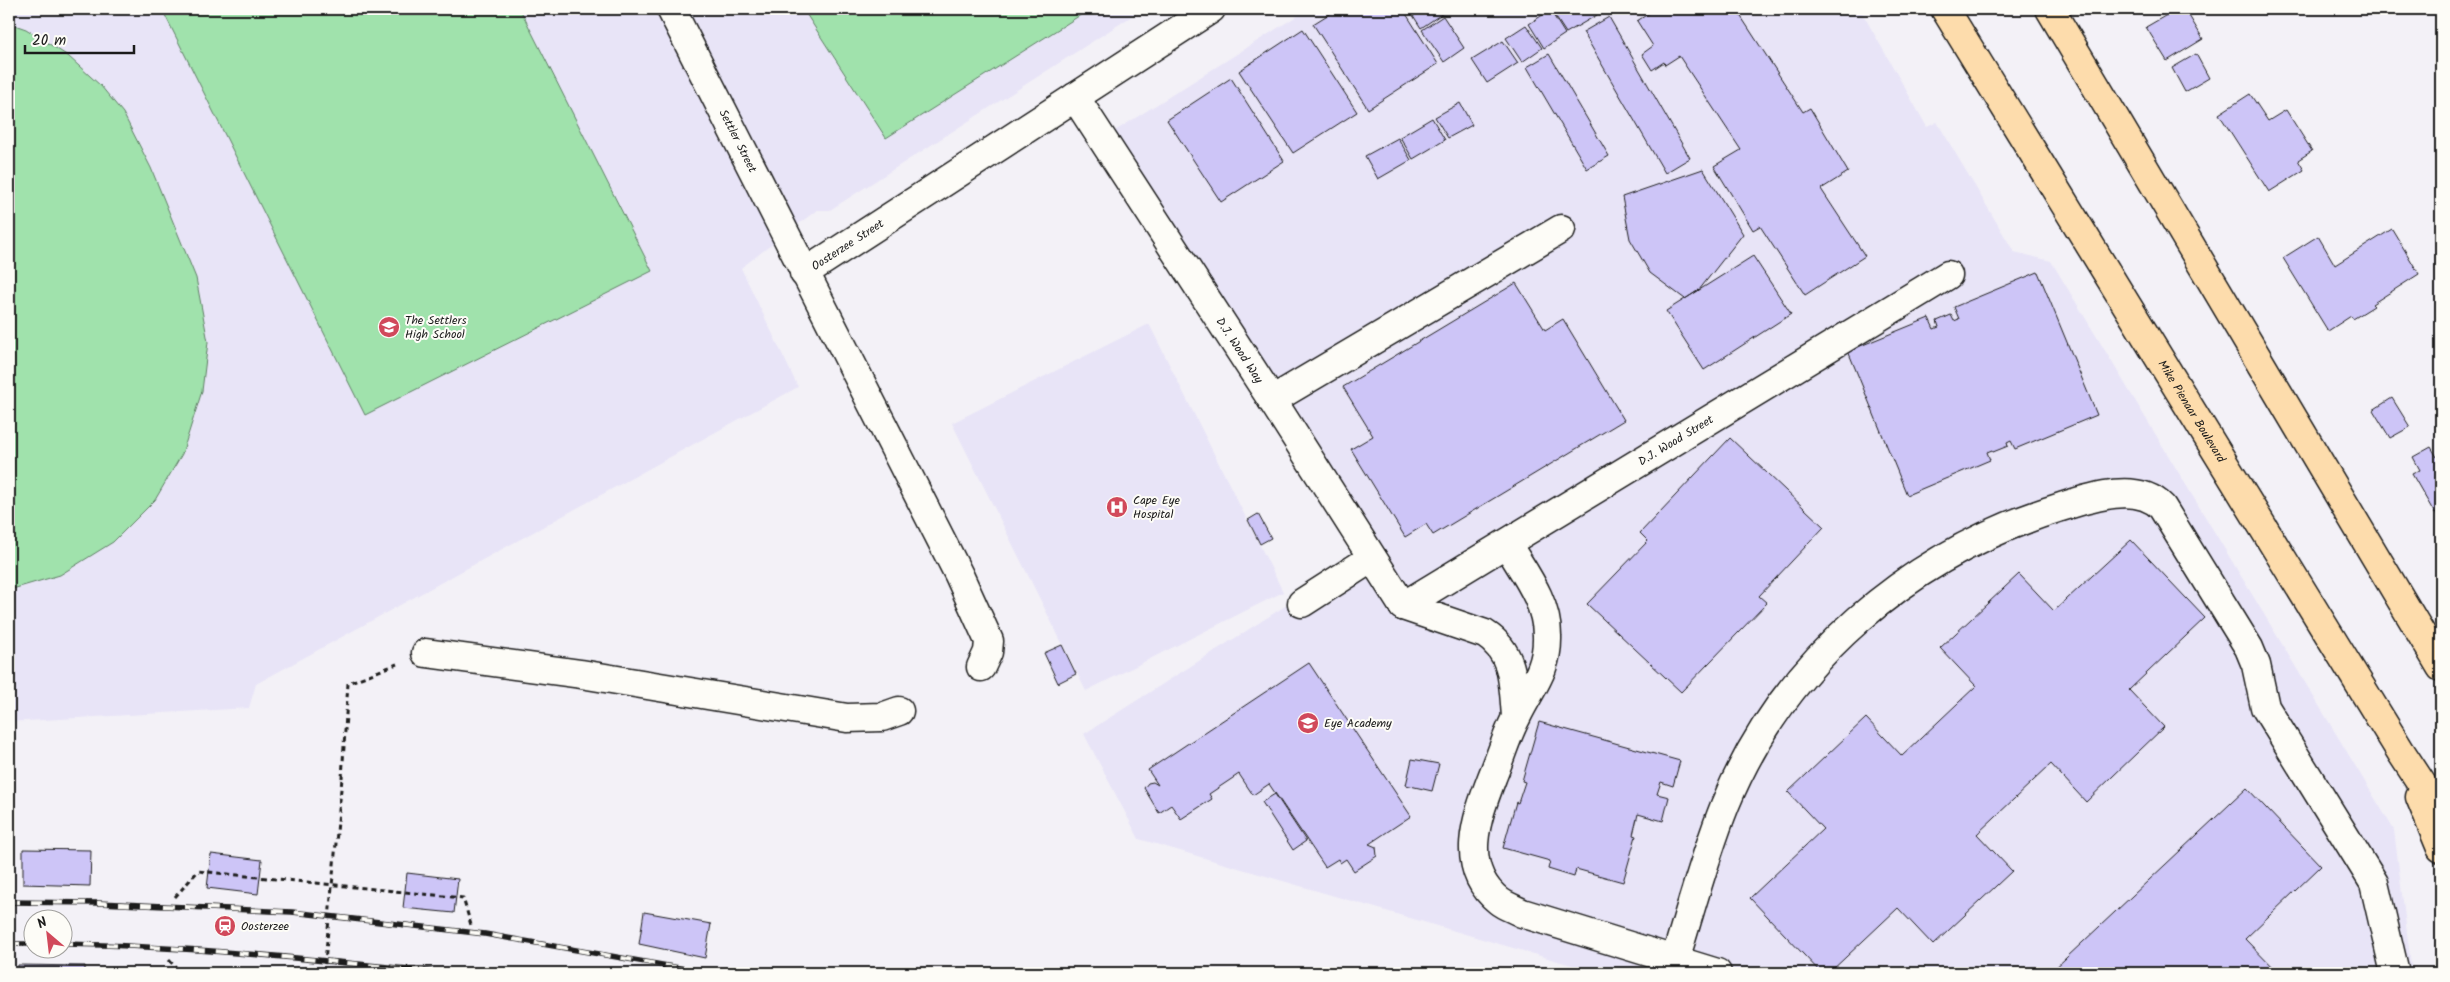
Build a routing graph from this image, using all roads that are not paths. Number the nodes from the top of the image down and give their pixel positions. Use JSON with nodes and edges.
{"nodes":[{"id":1,"x":671,"y":9,"type":"edge"},
{"id":2,"x":1211,"y":9,"type":"edge"},
{"id":3,"x":1945,"y":9,"type":"edge"},
{"id":4,"x":2050,"y":9,"type":"edge"},
{"id":5,"x":1075,"y":97,"type":"junction"},
{"id":6,"x":1561,"y":229,"type":"dead end"},
{"id":7,"x":804,"y":273,"type":"junction"},
{"id":8,"x":1948,"y":275,"type":"dead end"},
{"id":9,"x":1272,"y":400,"type":"junction"},
{"id":10,"x":1507,"y":544,"type":"junction"},
{"id":11,"x":1372,"y":558,"type":"junction"},
{"id":12,"x":1302,"y":603,"type":"dead end"},
{"id":13,"x":1403,"y":606,"type":"junction"},
{"id":14,"x":426,"y":653,"type":"road end"},
{"id":15,"x":981,"y":667,"type":"dead end"},
{"id":16,"x":2441,"y":667,"type":"edge"},
{"id":17,"x":899,"y":711,"type":"dead end"},
{"id":18,"x":1516,"y":716,"type":"junction"},
{"id":19,"x":2400,"y":752,"type":"junction"},
{"id":20,"x":2441,"y":813,"type":"edge"},
{"id":21,"x":2441,"y":848,"type":"edge"},
{"id":22,"x":1675,"y":960,"type":"junction"},
{"id":23,"x":1717,"y":973,"type":"edge"},
{"id":24,"x":2395,"y":973,"type":"edge"}],
"edges":[{"from":1,"to":7,"type":"street","name":"Settler Street"},
{"from":2,"to":5,"type":"street","name":"Oosterzee Street"},
{"from":3,"to":19,"type":"main road","name":"Mike Pienaar Boulevard"},
{"from":4,"to":16,"type":"main road"},
{"from":5,"to":7,"type":"street","name":"Oosterzee Street"},
{"from":5,"to":9,"type":"street","name":"D.J. Wood Way"},
{"from":6,"to":9,"type":"street"},
{"from":7,"to":15,"type":"street","name":"Oosterzee Street"},
{"from":8,"to":10,"type":"street","name":"D.J. Wood Street"},
{"from":9,"to":11,"type":"street","name":"D.J. Wood Way"},
{"from":10,"to":13,"type":"street","name":"D.J. Wood Street"},
{"from":10,"to":18,"type":"street"},
{"from":11,"to":12,"type":"street"},
{"from":11,"to":13,"type":"street","name":"D.J. Wood Way"},
{"from":13,"to":18,"type":"street"},
{"from":14,"to":17,"type":"street"},
{"from":18,"to":22,"type":"street"},
{"from":19,"to":20,"type":"main road","name":"Mike Pienaar Boulevard"},
{"from":19,"to":21,"type":"main road"},
{"from":22,"to":23,"type":"street"},
{"from":22,"to":24,"type":"street"}]}
